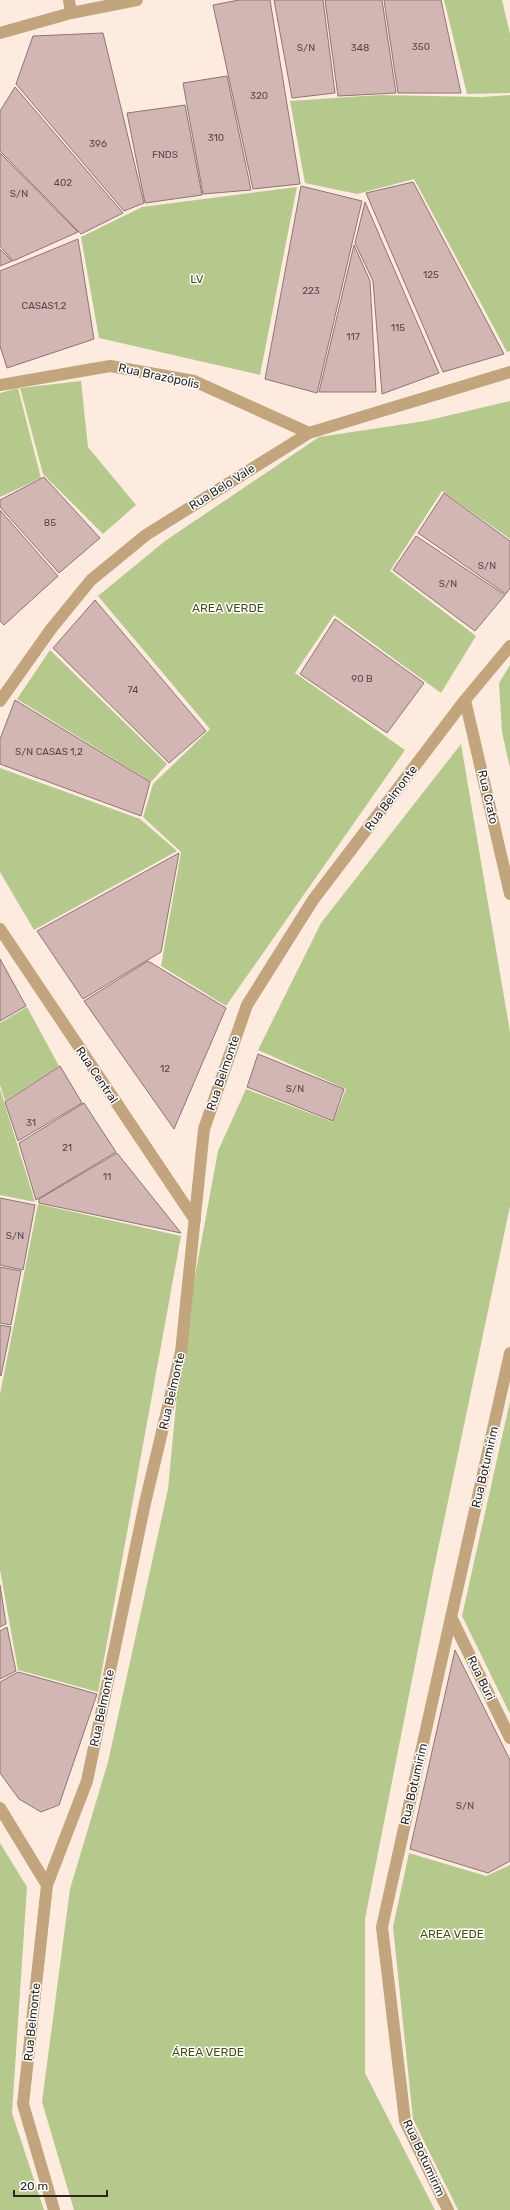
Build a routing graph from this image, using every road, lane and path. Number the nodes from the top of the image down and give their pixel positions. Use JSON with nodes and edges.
{"nodes":[{"id":1,"x":69,"y":0,"type":"edge"},
{"id":2,"x":137,"y":0,"type":"edge"},
{"id":3,"x":70,"y":13,"type":"junction"},
{"id":4,"x":0,"y":33,"type":"edge"},
{"id":5,"x":510,"y":372,"type":"edge"},
{"id":6,"x":0,"y":385,"type":"edge"},
{"id":7,"x":309,"y":433,"type":"junction"},
{"id":8,"x":510,"y":646,"type":"edge"},
{"id":9,"x":466,"y":700,"type":"junction"},
{"id":10,"x":0,"y":701,"type":"edge"},
{"id":11,"x":510,"y":894,"type":"edge"},
{"id":12,"x":0,"y":929,"type":"edge"},
{"id":13,"x":194,"y":1220,"type":"junction"},
{"id":14,"x":510,"y":1353,"type":"edge"},
{"id":15,"x":451,"y":1617,"type":"junction"},
{"id":16,"x":510,"y":1738,"type":"edge"},
{"id":17,"x":0,"y":1808,"type":"edge"},
{"id":18,"x":47,"y":1885,"type":"junction"},
{"id":19,"x":54,"y":2210,"type":"edge"},
{"id":20,"x":448,"y":2210,"type":"edge"}],
"edges":[{"from":1,"to":3,"type":"street"},
{"from":2,"to":3,"type":"street"},
{"from":3,"to":4,"type":"street"},
{"from":5,"to":7,"type":"street","name":"Rua Belo Vale"},
{"from":6,"to":7,"type":"street","name":"Rua Brazópolis"},
{"from":7,"to":10,"type":"street","name":"Rua Belo Vale"},
{"from":8,"to":9,"type":"street","name":"Rua Belmonte"},
{"from":9,"to":11,"type":"street","name":"Rua Crato"},
{"from":9,"to":13,"type":"street","name":"Rua Belmonte"},
{"from":12,"to":13,"type":"street","name":"Rua Central"},
{"from":13,"to":18,"type":"street","name":"Rua Belmonte"},
{"from":14,"to":15,"type":"street","name":"Rua Botumirim"},
{"from":15,"to":16,"type":"street","name":"Rua Buri"},
{"from":15,"to":20,"type":"street","name":"Rua Botumirim"},
{"from":17,"to":18,"type":"street"},
{"from":18,"to":19,"type":"street","name":"Rua Belmonte"}]}
